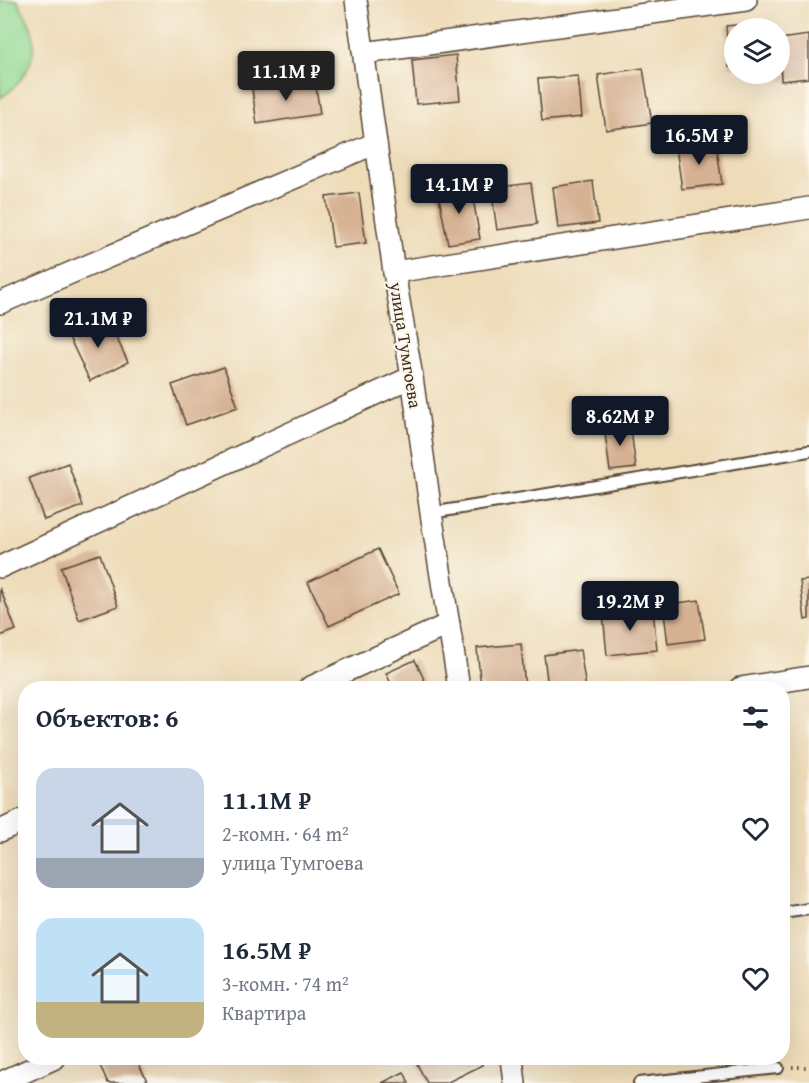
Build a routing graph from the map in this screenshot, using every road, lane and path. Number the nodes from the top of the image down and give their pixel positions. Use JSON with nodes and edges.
{"nodes":[{"id":1,"x":356,"y":0,"type":"edge"},
{"id":2,"x":746,"y":0,"type":"edge"},
{"id":3,"x":364,"y":53,"type":"junction"},
{"id":4,"x":376,"y":143,"type":"junction"},
{"id":5,"x":809,"y":208,"type":"edge"},
{"id":6,"x":394,"y":272,"type":"junction"},
{"id":7,"x":0,"y":303,"type":"edge"},
{"id":8,"x":412,"y":376,"type":"junction"},
{"id":9,"x":809,"y":450,"type":"edge"},
{"id":10,"x":431,"y":513,"type":"junction"},
{"id":11,"x":0,"y":567,"type":"edge"},
{"id":12,"x":449,"y":624,"type":"junction"},
{"id":13,"x":809,"y":677,"type":"edge"},
{"id":14,"x":324,"y":681,"type":"edge"},
{"id":15,"x":458,"y":681,"type":"edge"},
{"id":16,"x":784,"y":681,"type":"edge"},
{"id":17,"x":18,"y":823,"type":"edge"},
{"id":18,"x":0,"y":831,"type":"edge"},
{"id":19,"x":809,"y":909,"type":"edge"},
{"id":20,"x":790,"y":912,"type":"edge"},
{"id":21,"x":40,"y":1065,"type":"edge"},
{"id":22,"x":513,"y":1065,"type":"edge"},
{"id":23,"x":778,"y":1068,"type":"dead end"},
{"id":24,"x":0,"y":1083,"type":"edge"},
{"id":25,"x":515,"y":1083,"type":"edge"},
{"id":26,"x":639,"y":1083,"type":"edge"}],
"edges":[{"from":1,"to":3,"type":"street","name":"улица Тумгоева"},
{"from":2,"to":3,"type":"street"},
{"from":3,"to":4,"type":"street","name":"улица Тумгоева"},
{"from":4,"to":6,"type":"street","name":"улица Тумгоева"},
{"from":4,"to":7,"type":"street"},
{"from":5,"to":6,"type":"street"},
{"from":6,"to":8,"type":"street","name":"улица Тумгоева"},
{"from":8,"to":10,"type":"street","name":"улица Тумгоева"},
{"from":8,"to":11,"type":"street"},
{"from":9,"to":10,"type":"lane"},
{"from":10,"to":12,"type":"street","name":"улица Тумгоева"},
{"from":12,"to":14,"type":"street"},
{"from":12,"to":15,"type":"street","name":"улица Тумгоева"},
{"from":13,"to":16,"type":"street"},
{"from":17,"to":18,"type":"street"},
{"from":19,"to":20,"type":"lane"},
{"from":21,"to":24,"type":"street"},
{"from":22,"to":25,"type":"street"},
{"from":23,"to":26,"type":"lane"}]}
